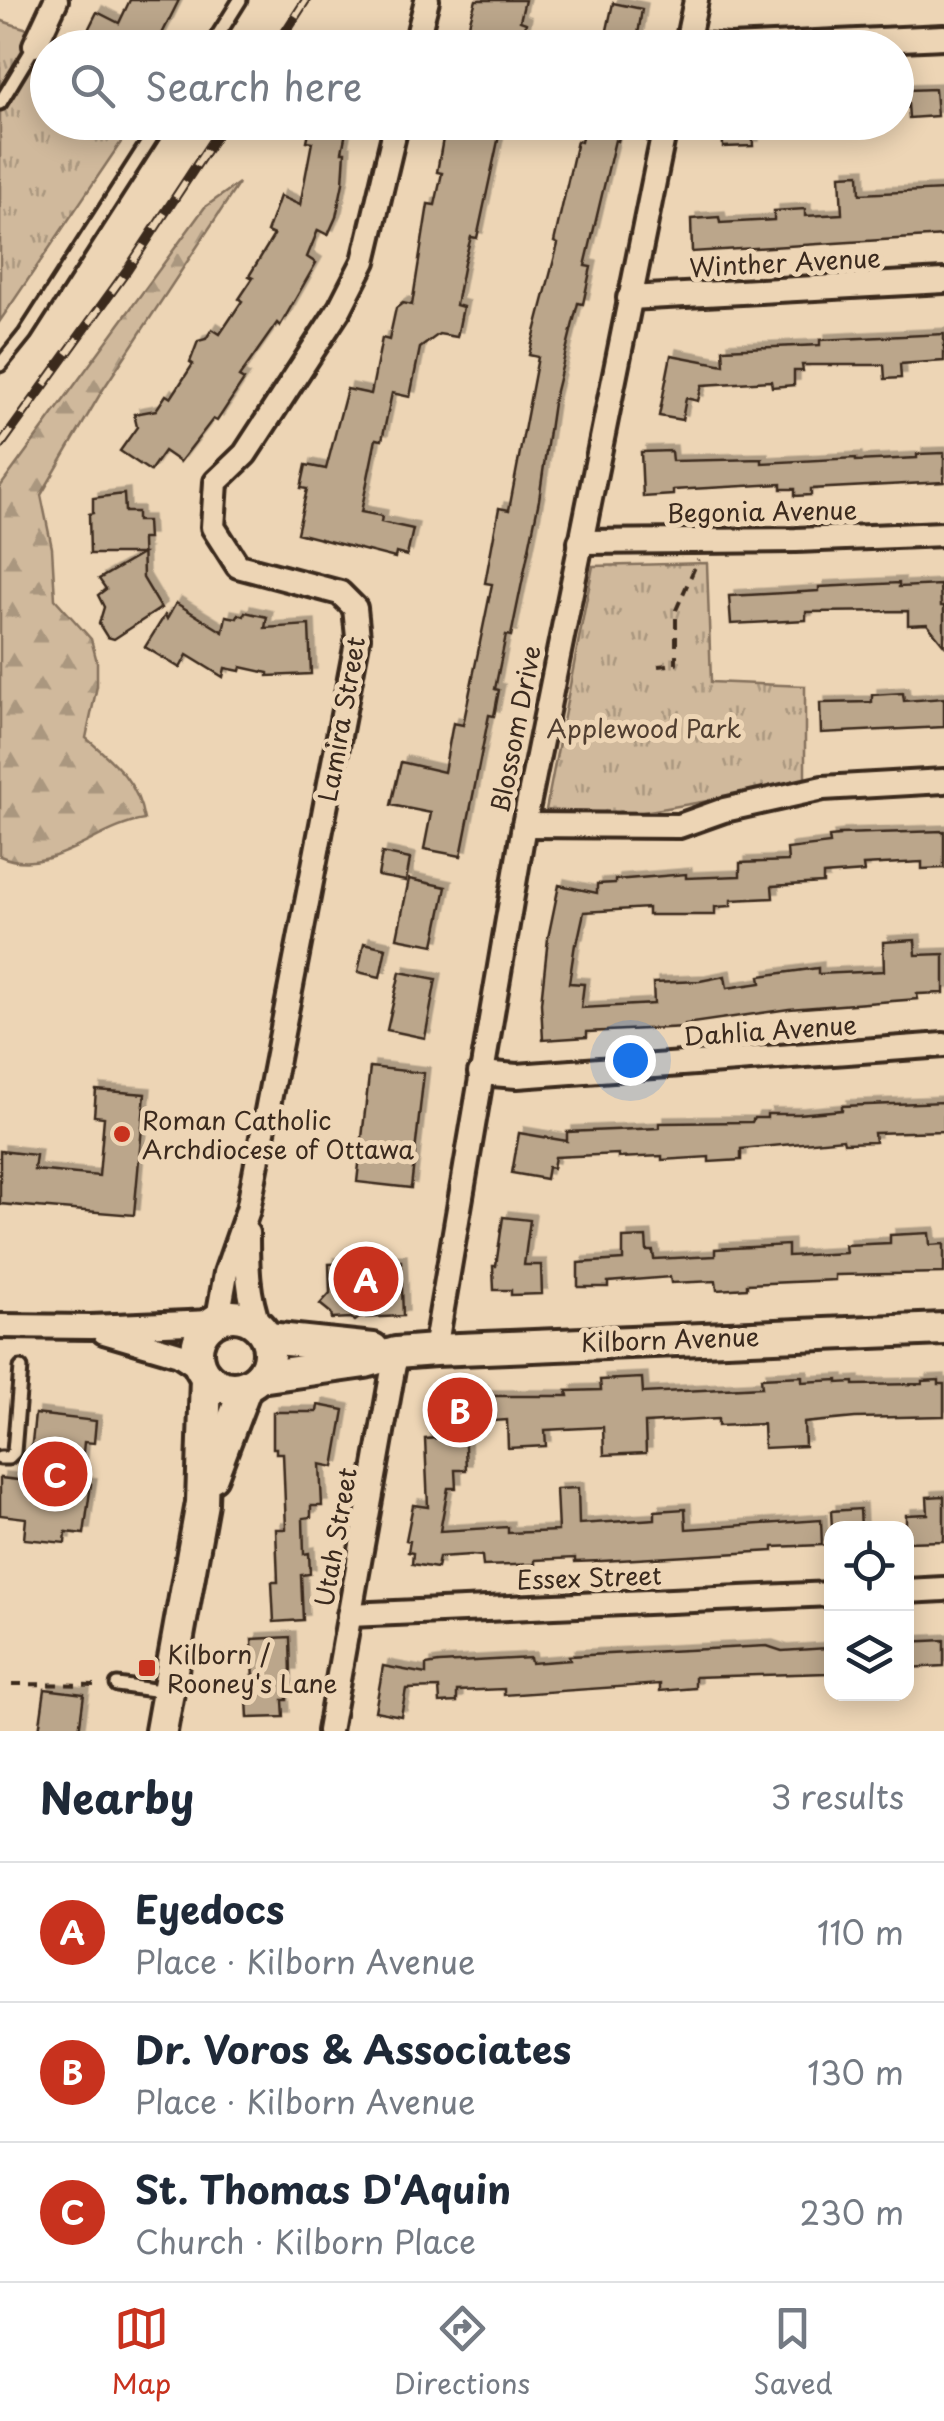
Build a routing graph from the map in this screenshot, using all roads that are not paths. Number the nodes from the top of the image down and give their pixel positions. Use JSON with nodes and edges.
{"nodes":[{"id":1,"x":56,"y":0,"type":"edge"},
{"id":2,"x":240,"y":0,"type":"edge"},
{"id":3,"x":427,"y":0,"type":"edge"},
{"id":4,"x":696,"y":0,"type":"edge"},
{"id":5,"x":41,"y":30,"type":"edge"},
{"id":6,"x":221,"y":30,"type":"edge"},
{"id":7,"x":420,"y":30,"type":"edge"},
{"id":8,"x":689,"y":30,"type":"edge"},
{"id":9,"x":944,"y":37,"type":"edge"},
{"id":10,"x":914,"y":38,"type":"edge"},
{"id":11,"x":30,"y":52,"type":"edge"},
{"id":12,"x":0,"y":104,"type":"edge"},
{"id":13,"x":149,"y":140,"type":"edge"},
{"id":14,"x":393,"y":140,"type":"edge"},
{"id":15,"x":662,"y":140,"type":"edge"},
{"id":16,"x":944,"y":281,"type":"edge"},
{"id":17,"x":629,"y":298,"type":"junction"},
{"id":18,"x":0,"y":365,"type":"edge"},
{"id":19,"x":944,"y":534,"type":"edge"},
{"id":20,"x":580,"y":542,"type":"junction"},
{"id":21,"x":944,"y":781,"type":"edge"},
{"id":22,"x":524,"y":825,"type":"junction"},
{"id":23,"x":944,"y":1045,"type":"edge"},
{"id":24,"x":480,"y":1073,"type":"junction"},
{"id":25,"x":248,"y":1210,"type":"junction"},
{"id":26,"x":215,"y":1320,"type":"junction"},
{"id":27,"x":0,"y":1326,"type":"edge"},
{"id":28,"x":91,"y":1328,"type":"junction"},
{"id":29,"x":944,"y":1329,"type":"edge"},
{"id":30,"x":264,"y":1332,"type":"junction"},
{"id":31,"x":435,"y":1350,"type":"junction"},
{"id":32,"x":396,"y":1353,"type":"junction"},
{"id":33,"x":21,"y":1368,"type":"dead end"},
{"id":34,"x":203,"y":1372,"type":"junction"},
{"id":35,"x":253,"y":1382,"type":"junction"},
{"id":36,"x":0,"y":1458,"type":"edge"},
{"id":37,"x":202,"y":1503,"type":"junction"},
{"id":38,"x":944,"y":1589,"type":"edge"},
{"id":39,"x":914,"y":1591,"type":"edge"},
{"id":40,"x":824,"y":1594,"type":"edge"},
{"id":41,"x":349,"y":1615,"type":"junction"},
{"id":42,"x":117,"y":1685,"type":"road end"},
{"id":43,"x":168,"y":1692,"type":"junction"},
{"id":44,"x":160,"y":1731,"type":"edge"},
{"id":45,"x":329,"y":1731,"type":"edge"}],
"edges":[{"from":1,"to":5,"type":"street"},
{"from":2,"to":6,"type":"lane"},
{"from":3,"to":7,"type":"street"},
{"from":4,"to":8,"type":"street"},
{"from":9,"to":10,"type":"street"},
{"from":11,"to":12,"type":"lane"},
{"from":13,"to":18,"type":"lane"},
{"from":14,"to":25,"type":"street","name":"Lamira Street"},
{"from":15,"to":17,"type":"street","name":"Blossom Drive"},
{"from":16,"to":17,"type":"street","name":"Winther Avenue"},
{"from":17,"to":20,"type":"street","name":"Blossom Drive"},
{"from":19,"to":20,"type":"street","name":"Begonia Avenue"},
{"from":20,"to":22,"type":"street","name":"Blossom Drive"},
{"from":21,"to":22,"type":"street"},
{"from":22,"to":24,"type":"street","name":"Blossom Drive"},
{"from":23,"to":24,"type":"street","name":"Dahlia Avenue"},
{"from":24,"to":31,"type":"street","name":"Blossom Drive"},
{"from":25,"to":26,"type":"street","name":"Lamira Street"},
{"from":25,"to":30,"type":"street","name":"Lamira Street"},
{"from":26,"to":28,"type":"street"},
{"from":26,"to":30,"type":"street"},
{"from":26,"to":34,"type":"street"},
{"from":27,"to":28,"type":"street"},
{"from":28,"to":34,"type":"street"},
{"from":29,"to":31,"type":"street","name":"Kilborn Avenue"},
{"from":30,"to":32,"type":"street","name":"Kilborn Avenue"},
{"from":30,"to":35,"type":"street"},
{"from":31,"to":32,"type":"street","name":"Kilborn Avenue"},
{"from":32,"to":35,"type":"street","name":"Kilborn Avenue"},
{"from":32,"to":41,"type":"street","name":"Utah Street"},
{"from":33,"to":36,"type":"lane"},
{"from":34,"to":35,"type":"street"},
{"from":34,"to":37,"type":"street"},
{"from":35,"to":37,"type":"street"},
{"from":37,"to":43,"type":"street"},
{"from":38,"to":39,"type":"street"},
{"from":40,"to":41,"type":"street","name":"Essex Street"},
{"from":41,"to":45,"type":"street","name":"Utah Street"},
{"from":42,"to":43,"type":"lane"},
{"from":43,"to":44,"type":"street"}]}
